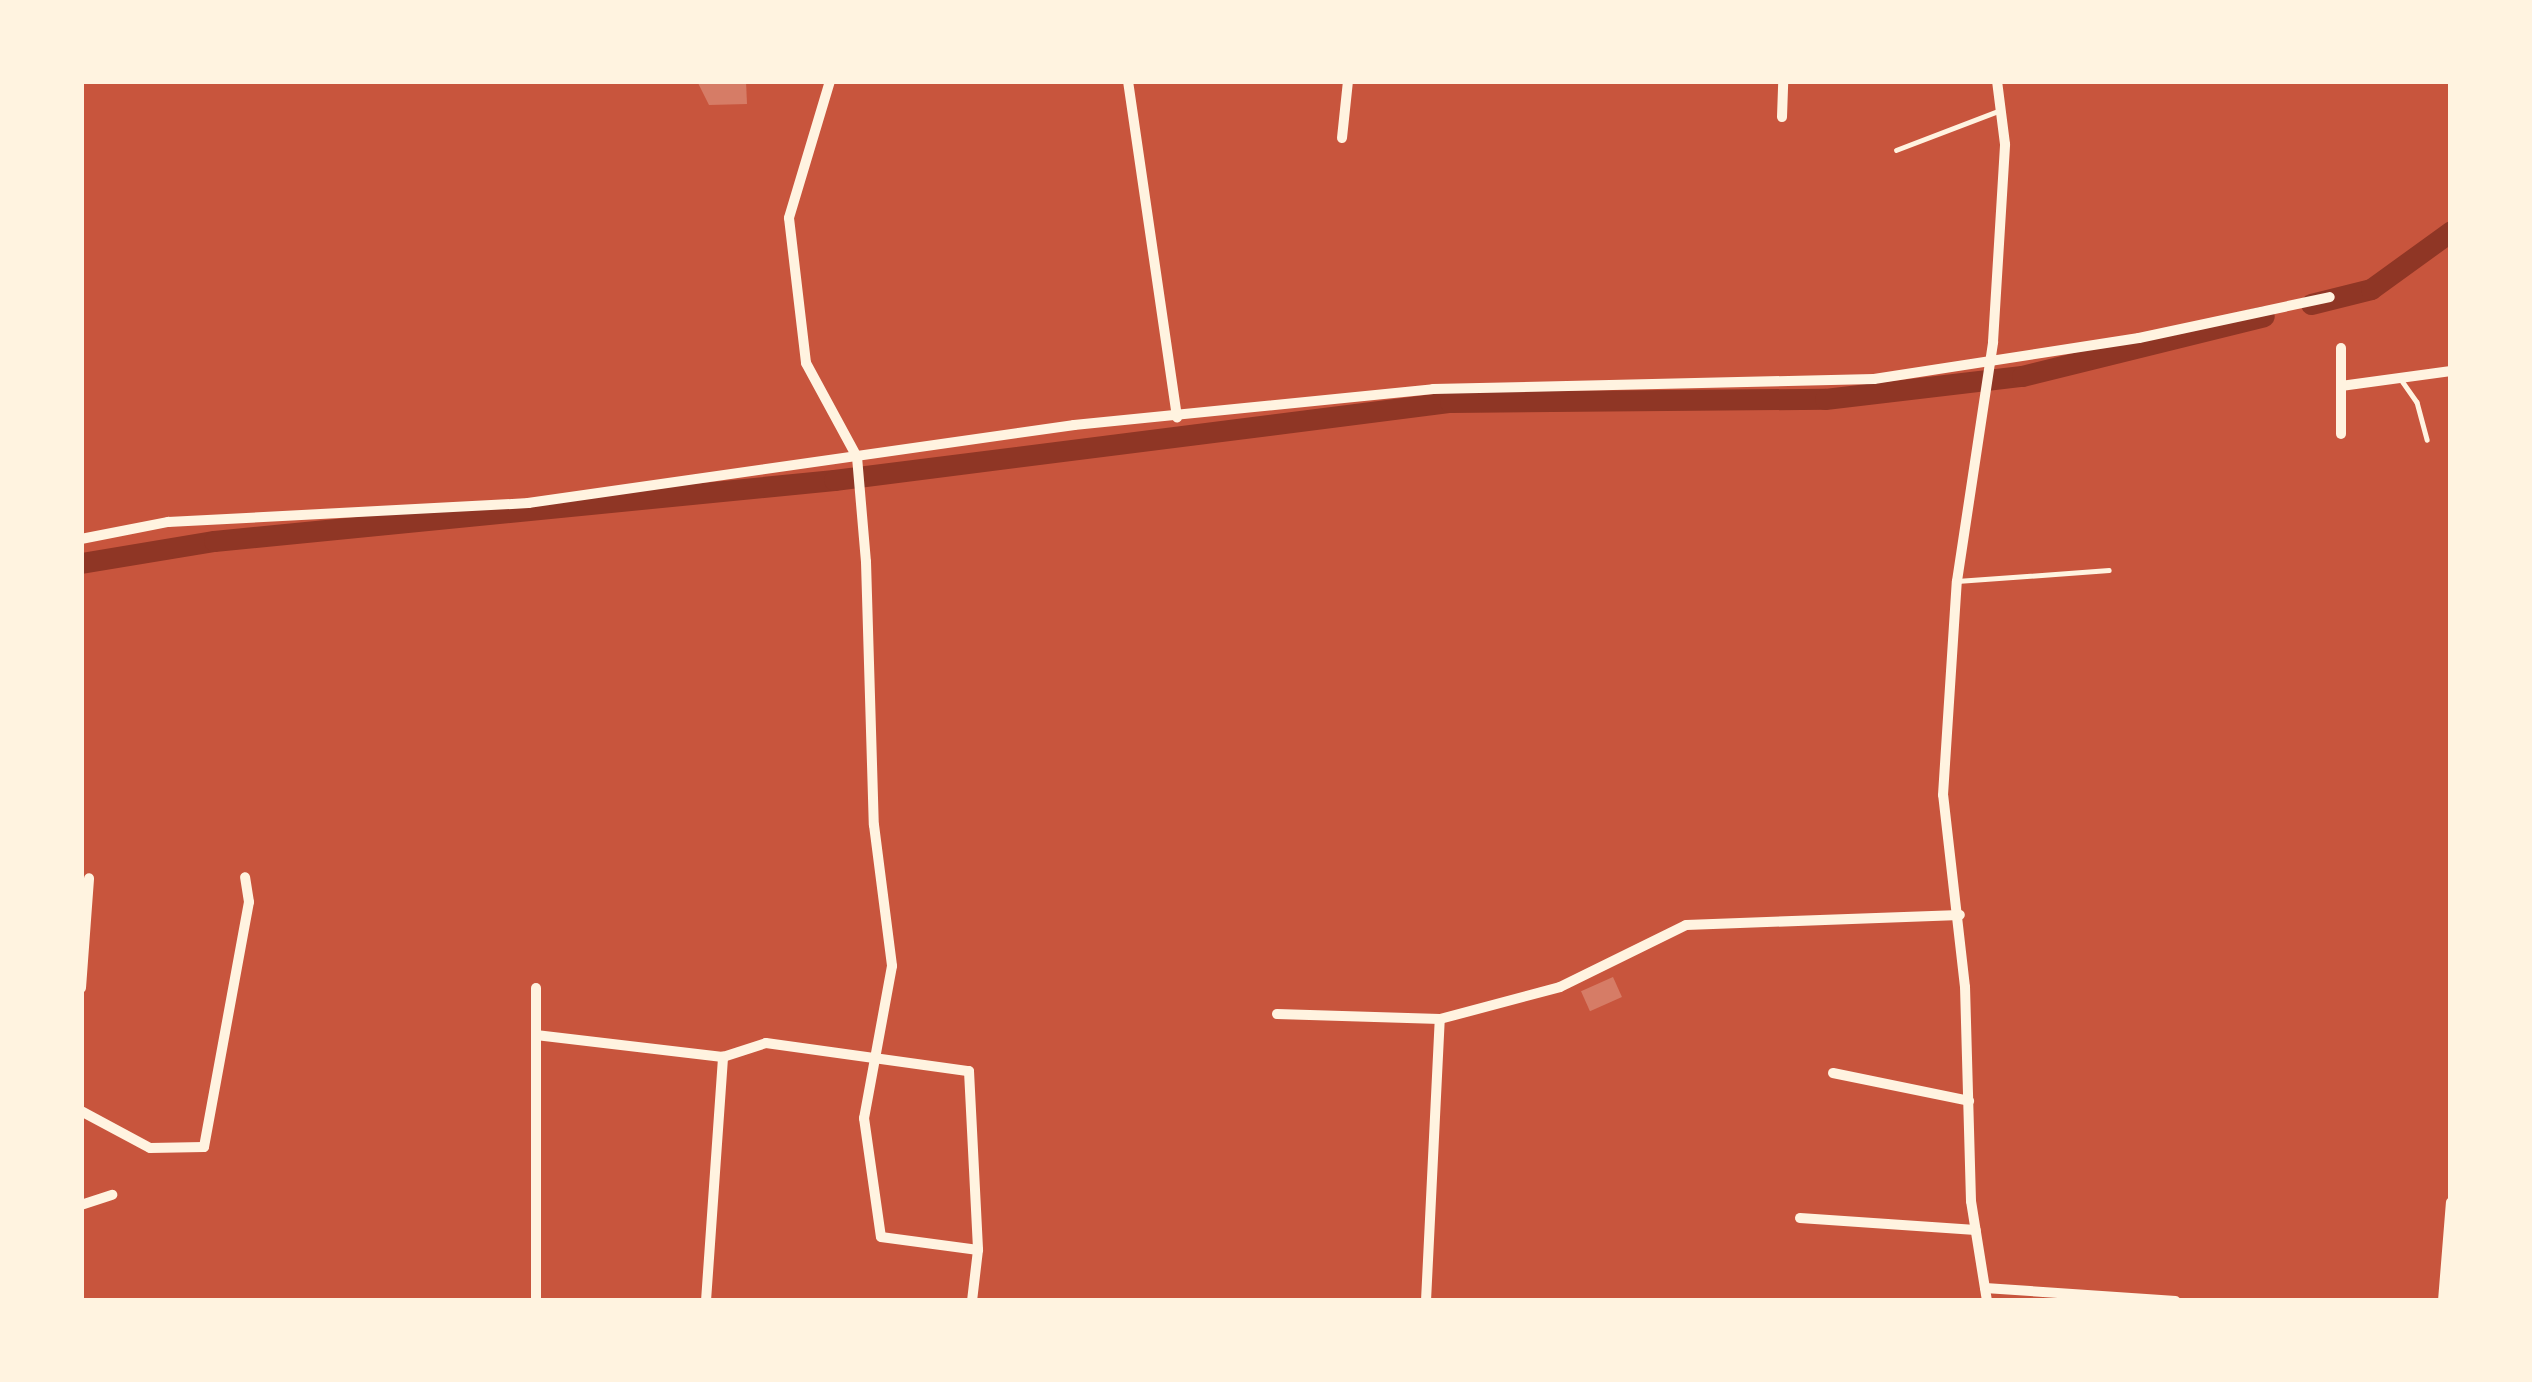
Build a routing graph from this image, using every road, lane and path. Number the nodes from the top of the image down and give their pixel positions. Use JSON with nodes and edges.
{"nodes":[{"id":1,"x":830,"y":81,"type":"edge"},
{"id":2,"x":1128,"y":81,"type":"edge"},
{"id":3,"x":1348,"y":81,"type":"edge"},
{"id":4,"x":1783,"y":81,"type":"edge"},
{"id":5,"x":1997,"y":81,"type":"edge"},
{"id":6,"x":2001,"y":110,"type":"junction"},
{"id":7,"x":1782,"y":117,"type":"dead end"},
{"id":8,"x":1342,"y":138,"type":"dead end"},
{"id":9,"x":1896,"y":150,"type":"dead end"},
{"id":10,"x":2330,"y":296,"type":"dead end"},
{"id":11,"x":2341,"y":348,"type":"dead end"},
{"id":12,"x":1984,"y":363,"type":"junction"},
{"id":13,"x":2451,"y":371,"type":"edge"},
{"id":14,"x":2400,"y":378,"type":"junction"},
{"id":15,"x":2341,"y":386,"type":"junction"},
{"id":16,"x":1177,"y":417,"type":"junction"},
{"id":17,"x":2341,"y":434,"type":"dead end"},
{"id":18,"x":2427,"y":440,"type":"dead end"},
{"id":19,"x":856,"y":457,"type":"junction"},
{"id":20,"x":81,"y":539,"type":"edge"},
{"id":21,"x":2109,"y":571,"type":"dead end"},
{"id":22,"x":1957,"y":581,"type":"junction"},
{"id":23,"x":89,"y":878,"type":"dead end"},
{"id":24,"x":244,"y":878,"type":"dead end"},
{"id":25,"x":1960,"y":916,"type":"junction"},
{"id":26,"x":81,"y":988,"type":"edge"},
{"id":27,"x":536,"y":988,"type":"dead end"},
{"id":28,"x":1277,"y":1014,"type":"dead end"},
{"id":29,"x":1440,"y":1019,"type":"junction"},
{"id":30,"x":536,"y":1036,"type":"junction"},
{"id":31,"x":876,"y":1054,"type":"junction"},
{"id":32,"x":723,"y":1057,"type":"junction"},
{"id":33,"x":1833,"y":1073,"type":"dead end"},
{"id":34,"x":1969,"y":1101,"type":"junction"},
{"id":35,"x":81,"y":1111,"type":"edge"},
{"id":36,"x":112,"y":1195,"type":"dead end"},
{"id":37,"x":2451,"y":1202,"type":"edge"},
{"id":38,"x":81,"y":1205,"type":"edge"},
{"id":39,"x":1800,"y":1218,"type":"dead end"},
{"id":40,"x":2450,"y":1218,"type":"edge"},
{"id":41,"x":1976,"y":1230,"type":"junction"},
{"id":42,"x":978,"y":1250,"type":"junction"},
{"id":43,"x":1986,"y":1294,"type":"edge"},
{"id":44,"x":536,"y":1301,"type":"edge"},
{"id":45,"x":706,"y":1301,"type":"edge"},
{"id":46,"x":972,"y":1301,"type":"edge"},
{"id":47,"x":1426,"y":1301,"type":"edge"},
{"id":48,"x":2176,"y":1301,"type":"edge"},
{"id":49,"x":2443,"y":1301,"type":"edge"}],
"edges":[{"from":1,"to":19,"type":"street"},
{"from":2,"to":16,"type":"street"},
{"from":3,"to":8,"type":"street"},
{"from":4,"to":7,"type":"street"},
{"from":5,"to":6,"type":"street"},
{"from":6,"to":9,"type":"lane"},
{"from":6,"to":12,"type":"street"},
{"from":10,"to":12,"type":"street"},
{"from":11,"to":15,"type":"street"},
{"from":12,"to":16,"type":"street"},
{"from":12,"to":22,"type":"street"},
{"from":13,"to":14,"type":"street"},
{"from":14,"to":15,"type":"street"},
{"from":14,"to":18,"type":"lane"},
{"from":15,"to":17,"type":"street"},
{"from":16,"to":19,"type":"street"},
{"from":19,"to":20,"type":"street"},
{"from":19,"to":31,"type":"street"},
{"from":21,"to":22,"type":"lane"},
{"from":22,"to":25,"type":"street"},
{"from":23,"to":26,"type":"street"},
{"from":24,"to":35,"type":"street"},
{"from":25,"to":29,"type":"street"},
{"from":25,"to":34,"type":"street"},
{"from":27,"to":30,"type":"street"},
{"from":28,"to":29,"type":"street"},
{"from":29,"to":47,"type":"street"},
{"from":30,"to":32,"type":"street"},
{"from":30,"to":44,"type":"street"},
{"from":31,"to":32,"type":"street"},
{"from":31,"to":42,"type":"street"},
{"from":31,"to":42,"type":"street"},
{"from":32,"to":45,"type":"street"},
{"from":33,"to":34,"type":"street"},
{"from":34,"to":41,"type":"street"},
{"from":36,"to":38,"type":"street"},
{"from":37,"to":40,"type":"street"},
{"from":39,"to":41,"type":"street"},
{"from":40,"to":49,"type":"street"},
{"from":41,"to":43,"type":"street"},
{"from":42,"to":46,"type":"street"},
{"from":43,"to":48,"type":"street"}]}
